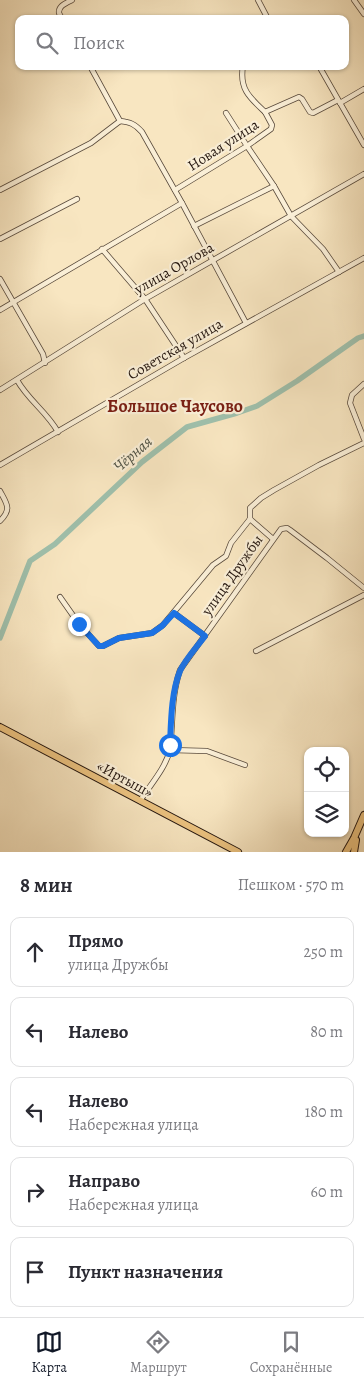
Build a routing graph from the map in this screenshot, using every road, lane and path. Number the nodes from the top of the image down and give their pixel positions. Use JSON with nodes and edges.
{"nodes":[{"id":1,"x":72,"y":0,"type":"edge"},
{"id":2,"x":258,"y":0,"type":"edge"},
{"id":3,"x":354,"y":0,"type":"edge"},
{"id":4,"x":364,"y":14,"type":"edge"},
{"id":5,"x":60,"y":15,"type":"edge"},
{"id":6,"x":266,"y":15,"type":"edge"},
{"id":7,"x":92,"y":70,"type":"edge"},
{"id":8,"x":242,"y":70,"type":"edge"},
{"id":9,"x":321,"y":70,"type":"edge"},
{"id":10,"x":364,"y":89,"type":"edge"},
{"id":11,"x":339,"y":102,"type":"junction"},
{"id":12,"x":266,"y":112,"type":"junction"},
{"id":13,"x":226,"y":113,"type":"dead end"},
{"id":14,"x":120,"y":120,"type":"junction"},
{"id":15,"x":364,"y":144,"type":"edge"},
{"id":16,"x":246,"y":146,"type":"junction"},
{"id":17,"x":364,"y":174,"type":"edge"},
{"id":18,"x":274,"y":186,"type":"junction"},
{"id":19,"x":0,"y":190,"type":"edge"},
{"id":20,"x":175,"y":190,"type":"junction"},
{"id":21,"x":77,"y":199,"type":"dead end"},
{"id":22,"x":182,"y":203,"type":"junction"},
{"id":23,"x":291,"y":216,"type":"junction"},
{"id":24,"x":194,"y":226,"type":"junction"},
{"id":25,"x":0,"y":239,"type":"edge"},
{"id":26,"x":102,"y":249,"type":"junction"},
{"id":27,"x":364,"y":258,"type":"edge"},
{"id":28,"x":212,"y":261,"type":"junction"},
{"id":29,"x":339,"y":272,"type":"junction"},
{"id":30,"x":0,"y":279,"type":"edge"},
{"id":31,"x":145,"y":299,"type":"junction"},
{"id":32,"x":14,"y":302,"type":"junction"},
{"id":33,"x":0,"y":310,"type":"edge"},
{"id":34,"x":246,"y":324,"type":"junction"},
{"id":35,"x":184,"y":358,"type":"junction"},
{"id":36,"x":45,"y":362,"type":"junction"},
{"id":37,"x":17,"y":380,"type":"junction"},
{"id":38,"x":364,"y":384,"type":"edge"},
{"id":39,"x":0,"y":390,"type":"edge"},
{"id":40,"x":58,"y":432,"type":"junction"},
{"id":41,"x":364,"y":439,"type":"edge"},
{"id":42,"x":364,"y":443,"type":"edge"},
{"id":43,"x":0,"y":465,"type":"edge"},
{"id":44,"x":0,"y":491,"type":"edge"},
{"id":45,"x":250,"y":519,"type":"junction"},
{"id":46,"x":0,"y":521,"type":"edge"},
{"id":47,"x":273,"y":539,"type":"junction"},
{"id":48,"x":364,"y":588,"type":"edge"},
{"id":49,"x":364,"y":595,"type":"edge"},
{"id":50,"x":60,"y":597,"type":"dead end"},
{"id":51,"x":174,"y":613,"type":"junction"},
{"id":52,"x":205,"y":636,"type":"junction"},
{"id":53,"x":256,"y":651,"type":"dead end"},
{"id":54,"x":0,"y":727,"type":"edge"},
{"id":55,"x":170,"y":750,"type":"junction"},
{"id":56,"x":245,"y":765,"type":"dead end"},
{"id":57,"x":140,"y":801,"type":"junction"},
{"id":58,"x":363,"y":817,"type":"edge"},
{"id":59,"x":238,"y":852,"type":"edge"},
{"id":60,"x":346,"y":852,"type":"edge"},
{"id":61,"x":354,"y":852,"type":"edge"}],
"edges":[{"from":1,"to":5,"type":"street"},
{"from":2,"to":6,"type":"street"},
{"from":3,"to":4,"type":"street"},
{"from":7,"to":14,"type":"street"},
{"from":8,"to":12,"type":"street"},
{"from":9,"to":11,"type":"street"},
{"from":10,"to":11,"type":"street"},
{"from":11,"to":12,"type":"street","name":"Новая улица"},
{"from":11,"to":15,"type":"street"},
{"from":12,"to":16,"type":"street","name":"Новая улица"},
{"from":13,"to":16,"type":"street"},
{"from":14,"to":19,"type":"street"},
{"from":14,"to":20,"type":"street"},
{"from":16,"to":18,"type":"street"},
{"from":16,"to":20,"type":"street","name":"Новая улица"},
{"from":17,"to":23,"type":"street","name":"улица Орлова"},
{"from":18,"to":23,"type":"street"},
{"from":18,"to":24,"type":"street"},
{"from":20,"to":22,"type":"street"},
{"from":21,"to":25,"type":"street"},
{"from":22,"to":24,"type":"street"},
{"from":22,"to":26,"type":"street"},
{"from":23,"to":28,"type":"street","name":"улица Орлова"},
{"from":23,"to":29,"type":"street"},
{"from":24,"to":28,"type":"street"},
{"from":26,"to":31,"type":"street"},
{"from":26,"to":32,"type":"street"},
{"from":27,"to":29,"type":"street","name":"Советская улица"},
{"from":28,"to":31,"type":"street","name":"улица Орлова"},
{"from":28,"to":34,"type":"street"},
{"from":29,"to":34,"type":"street","name":"Советская улица"},
{"from":30,"to":32,"type":"street"},
{"from":31,"to":35,"type":"street"},
{"from":31,"to":36,"type":"street","name":"улица Орлова"},
{"from":32,"to":33,"type":"street"},
{"from":32,"to":36,"type":"street"},
{"from":34,"to":35,"type":"street","name":"Советская улица"},
{"from":35,"to":40,"type":"street","name":"Советская улица"},
{"from":36,"to":37,"type":"street","name":"улица Орлова"},
{"from":37,"to":39,"type":"street","name":"улица Орлова"},
{"from":37,"to":40,"type":"street"},
{"from":38,"to":41,"type":"street"},
{"from":40,"to":43,"type":"street","name":"Советская улица"},
{"from":42,"to":45,"type":"street"},
{"from":44,"to":46,"type":"street"},
{"from":45,"to":47,"type":"street"},
{"from":45,"to":51,"type":"street"},
{"from":47,"to":48,"type":"street","name":"улица Дружбы"},
{"from":47,"to":52,"type":"street","name":"улица Дружбы"},
{"from":49,"to":53,"type":"street"},
{"from":50,"to":51,"type":"street"},
{"from":51,"to":52,"type":"street"},
{"from":52,"to":55,"type":"street","name":"улица Дружбы"},
{"from":54,"to":57,"type":"highway","name":"«Иртыш»"},
{"from":55,"to":56,"type":"street"},
{"from":55,"to":57,"type":"street"},
{"from":57,"to":59,"type":"highway","name":"«Иртыш»"},
{"from":58,"to":60,"type":"highway"},
{"from":58,"to":61,"type":"highway"}]}
